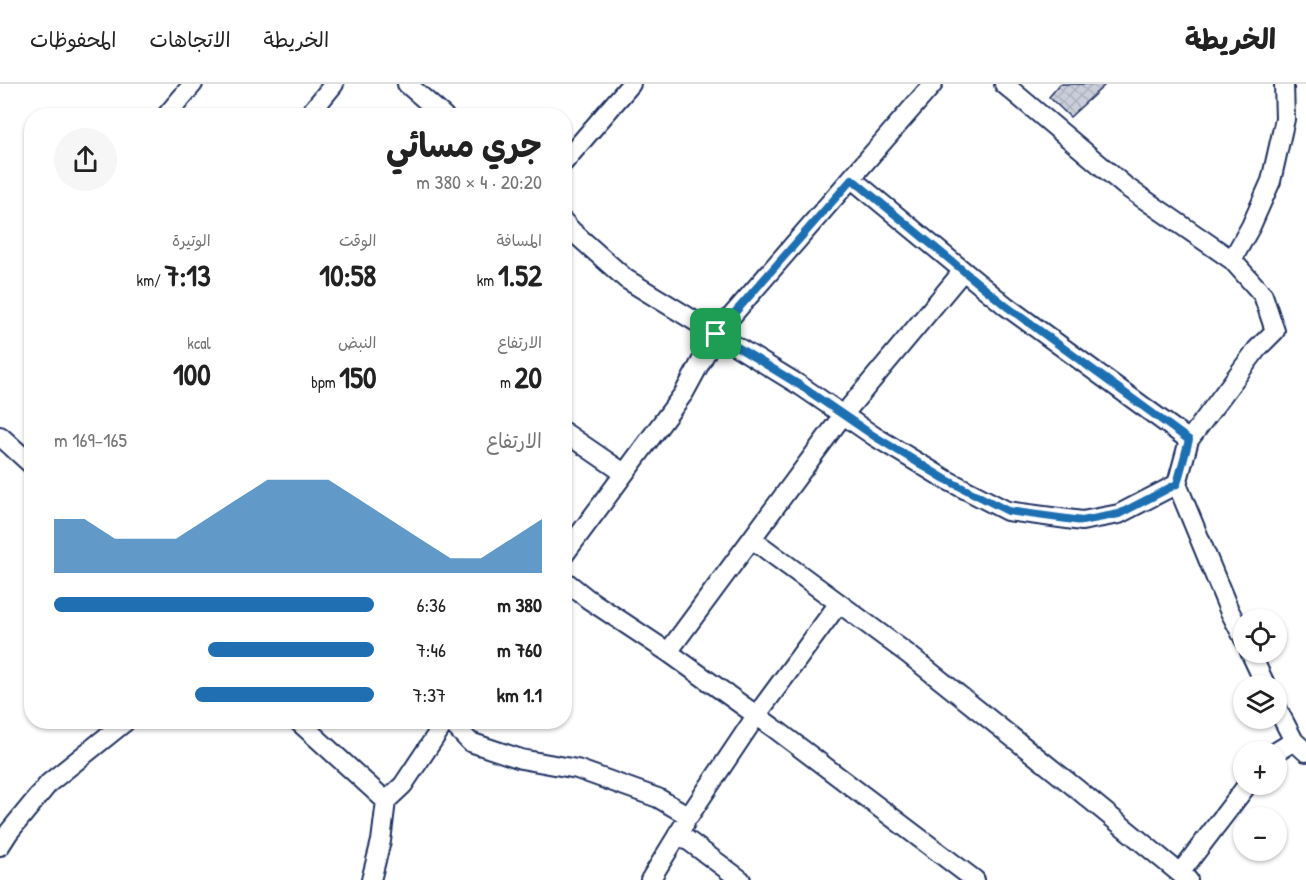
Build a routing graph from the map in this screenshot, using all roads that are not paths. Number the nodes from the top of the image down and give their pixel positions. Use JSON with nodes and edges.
{"nodes":[{"id":1,"x":193,"y":84,"type":"edge"},
{"id":2,"x":334,"y":84,"type":"edge"},
{"id":3,"x":407,"y":84,"type":"edge"},
{"id":4,"x":631,"y":84,"type":"edge"},
{"id":5,"x":933,"y":84,"type":"edge"},
{"id":6,"x":1004,"y":84,"type":"edge"},
{"id":7,"x":1284,"y":84,"type":"edge"},
{"id":8,"x":173,"y":108,"type":"edge"},
{"id":9,"x":314,"y":108,"type":"edge"},
{"id":10,"x":435,"y":108,"type":"edge"},
{"id":11,"x":572,"y":153,"type":"edge"},
{"id":12,"x":852,"y":179,"type":"junction"},
{"id":13,"x":572,"y":231,"type":"edge"},
{"id":14,"x":1232,"y":260,"type":"junction"},
{"id":15,"x":963,"y":271,"type":"junction"},
{"id":16,"x":716,"y":334,"type":"junction"},
{"id":17,"x":843,"y":415,"type":"junction"},
{"id":18,"x":0,"y":436,"type":"edge"},
{"id":19,"x":572,"y":437,"type":"edge"},
{"id":20,"x":1189,"y":440,"type":"junction"},
{"id":21,"x":24,"y":458,"type":"edge"},
{"id":22,"x":624,"y":473,"type":"junction"},
{"id":23,"x":1177,"y":484,"type":"junction"},
{"id":24,"x":752,"y":538,"type":"junction"},
{"id":25,"x":572,"y":544,"type":"edge"},
{"id":26,"x":572,"y":586,"type":"edge"},
{"id":27,"x":838,"y":603,"type":"junction"},
{"id":28,"x":1233,"y":618,"type":"edge"},
{"id":29,"x":668,"y":652,"type":"junction"},
{"id":30,"x":756,"y":716,"type":"junction"},
{"id":31,"x":1287,"y":725,"type":"edge"},
{"id":32,"x":115,"y":729,"type":"edge"},
{"id":33,"x":307,"y":729,"type":"edge"},
{"id":34,"x":440,"y":729,"type":"edge"},
{"id":35,"x":458,"y":729,"type":"edge"},
{"id":36,"x":1300,"y":747,"type":"edge"},
{"id":37,"x":1240,"y":795,"type":"edge"},
{"id":38,"x":386,"y":801,"type":"junction"},
{"id":39,"x":689,"y":816,"type":"junction"},
{"id":40,"x":678,"y":833,"type":"junction"},
{"id":41,"x":0,"y":846,"type":"edge"},
{"id":42,"x":1184,"y":876,"type":"edge"},
{"id":43,"x":371,"y":880,"type":"edge"},
{"id":44,"x":650,"y":880,"type":"edge"},
{"id":45,"x":741,"y":880,"type":"edge"},
{"id":46,"x":975,"y":880,"type":"edge"}],
"edges":[{"from":1,"to":8,"type":"street"},
{"from":2,"to":9,"type":"street"},
{"from":3,"to":10,"type":"street"},
{"from":4,"to":11,"type":"street"},
{"from":5,"to":12,"type":"street"},
{"from":6,"to":14,"type":"street"},
{"from":7,"to":14,"type":"street"},
{"from":12,"to":15,"type":"street"},
{"from":12,"to":16,"type":"street"},
{"from":13,"to":16,"type":"street"},
{"from":14,"to":20,"type":"street"},
{"from":15,"to":17,"type":"street"},
{"from":15,"to":20,"type":"street"},
{"from":16,"to":17,"type":"street"},
{"from":16,"to":22,"type":"street"},
{"from":17,"to":23,"type":"street"},
{"from":17,"to":24,"type":"street"},
{"from":18,"to":21,"type":"street"},
{"from":19,"to":22,"type":"street"},
{"from":20,"to":23,"type":"street"},
{"from":22,"to":25,"type":"street"},
{"from":23,"to":28,"type":"street"},
{"from":24,"to":27,"type":"street"},
{"from":24,"to":29,"type":"street"},
{"from":26,"to":29,"type":"street"},
{"from":27,"to":30,"type":"street"},
{"from":27,"to":42,"type":"street"},
{"from":29,"to":30,"type":"street"},
{"from":30,"to":39,"type":"street"},
{"from":30,"to":46,"type":"street"},
{"from":31,"to":36,"type":"street"},
{"from":32,"to":41,"type":"street"},
{"from":33,"to":38,"type":"street"},
{"from":34,"to":38,"type":"street"},
{"from":35,"to":39,"type":"street"},
{"from":37,"to":42,"type":"street"},
{"from":38,"to":43,"type":"street"},
{"from":39,"to":40,"type":"street"},
{"from":40,"to":44,"type":"street"},
{"from":40,"to":45,"type":"street"}]}
